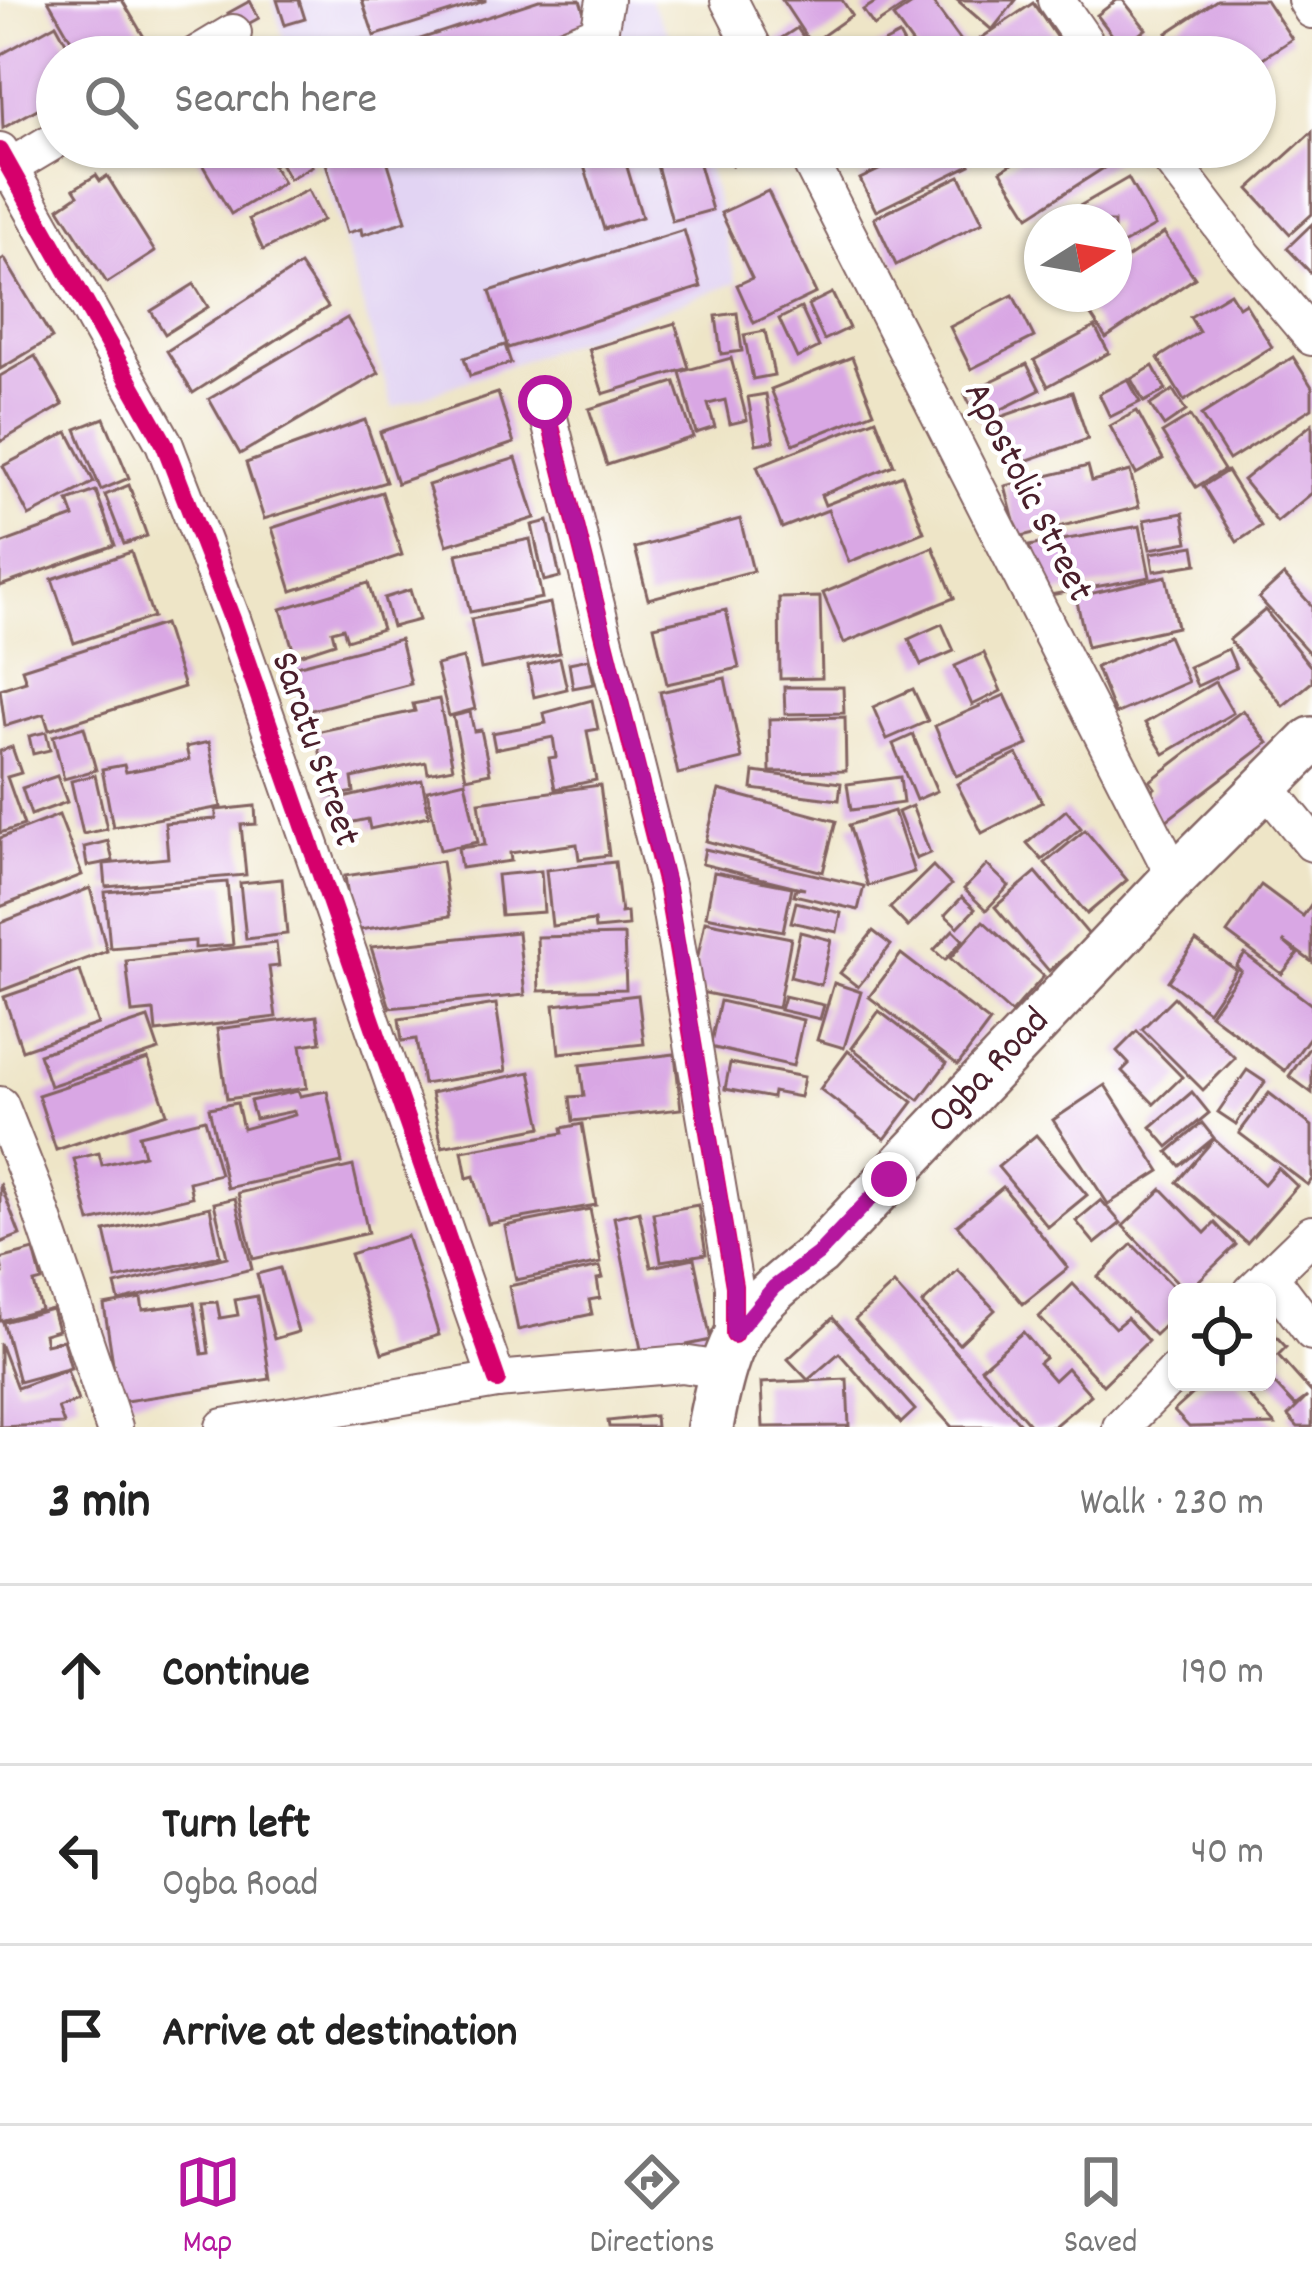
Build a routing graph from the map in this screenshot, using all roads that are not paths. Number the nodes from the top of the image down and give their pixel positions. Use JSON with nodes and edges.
{"nodes":[{"id":1,"x":604,"y":0,"type":"edge"},
{"id":2,"x":729,"y":0,"type":"edge"},
{"id":3,"x":1057,"y":0,"type":"edge"},
{"id":4,"x":1306,"y":0,"type":"edge"},
{"id":5,"x":1312,"y":10,"type":"edge"},
{"id":6,"x":233,"y":33,"type":"dead end"},
{"id":7,"x":228,"y":36,"type":"edge"},
{"id":8,"x":592,"y":36,"type":"edge"},
{"id":9,"x":747,"y":36,"type":"edge"},
{"id":10,"x":1081,"y":36,"type":"edge"},
{"id":11,"x":36,"y":149,"type":"edge"},
{"id":12,"x":4,"y":164,"type":"edge"},
{"id":13,"x":814,"y":168,"type":"edge"},
{"id":14,"x":1177,"y":168,"type":"edge"},
{"id":15,"x":1312,"y":337,"type":"edge"},
{"id":16,"x":545,"y":402,"type":"dead end"},
{"id":17,"x":1312,"y":740,"type":"edge"},
{"id":18,"x":1267,"y":788,"type":"junction"},
{"id":19,"x":1312,"y":843,"type":"edge"},
{"id":20,"x":1174,"y":877,"type":"junction"},
{"id":21,"x":0,"y":1105,"type":"edge"},
{"id":22,"x":1312,"y":1234,"type":"edge"},
{"id":23,"x":1261,"y":1283,"type":"edge"},
{"id":24,"x":1276,"y":1299,"type":"edge"},
{"id":25,"x":1312,"y":1332,"type":"edge"},
{"id":26,"x":728,"y":1353,"type":"junction"},
{"id":27,"x":1168,"y":1379,"type":"edge"},
{"id":28,"x":496,"y":1380,"type":"junction"},
{"id":29,"x":114,"y":1427,"type":"edge"},
{"id":30,"x":224,"y":1427,"type":"edge"},
{"id":31,"x":710,"y":1427,"type":"edge"},
{"id":32,"x":1121,"y":1427,"type":"edge"}],
"edges":[{"from":1,"to":8,"type":"street"},
{"from":2,"to":9,"type":"street"},
{"from":3,"to":10,"type":"street"},
{"from":4,"to":5,"type":"street"},
{"from":6,"to":7,"type":"street"},
{"from":11,"to":12,"type":"street"},
{"from":12,"to":28,"type":"street","name":"Saratu Street"},
{"from":13,"to":20,"type":"street","name":"Apostolic Street"},
{"from":14,"to":15,"type":"street"},
{"from":16,"to":26,"type":"street"},
{"from":17,"to":18,"type":"main road","name":"Ogba Road"},
{"from":18,"to":19,"type":"street"},
{"from":18,"to":20,"type":"main road","name":"Ogba Road"},
{"from":20,"to":26,"type":"main road","name":"Ogba Road"},
{"from":21,"to":29,"type":"street"},
{"from":22,"to":23,"type":"street"},
{"from":24,"to":25,"type":"street"},
{"from":26,"to":28,"type":"street"},
{"from":26,"to":31,"type":"main road"},
{"from":27,"to":32,"type":"street"},
{"from":28,"to":30,"type":"street"}]}
